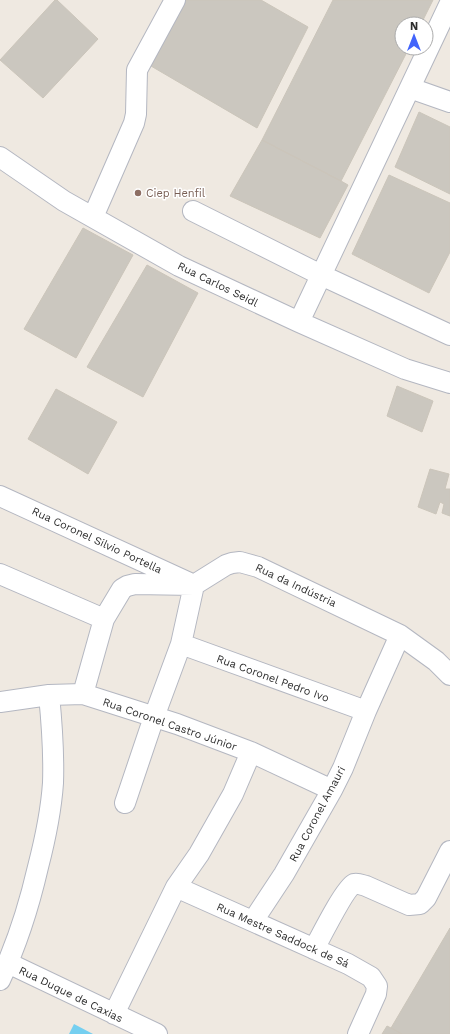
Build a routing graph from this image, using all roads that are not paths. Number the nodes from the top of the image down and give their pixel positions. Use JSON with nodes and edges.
{"nodes":[{"id":1,"x":175,"y":0,"type":"edge"},
{"id":2,"x":450,"y":3,"type":"edge"},
{"id":3,"x":410,"y":88,"type":"junction"},
{"id":4,"x":450,"y":102,"type":"edge"},
{"id":5,"x":0,"y":158,"type":"edge"},
{"id":6,"x":193,"y":212,"type":"dead end"},
{"id":7,"x":92,"y":217,"type":"junction"},
{"id":8,"x":321,"y":275,"type":"junction"},
{"id":9,"x":298,"y":322,"type":"junction"},
{"id":10,"x":450,"y":335,"type":"edge"},
{"id":11,"x":450,"y":383,"type":"edge"},
{"id":12,"x":0,"y":496,"type":"edge"},
{"id":13,"x":0,"y":574,"type":"edge"},
{"id":14,"x":194,"y":585,"type":"junction"},
{"id":15,"x":104,"y":618,"type":"junction"},
{"id":16,"x":400,"y":635,"type":"junction"},
{"id":17,"x":181,"y":644,"type":"junction"},
{"id":18,"x":450,"y":675,"type":"edge"},
{"id":19,"x":83,"y":694,"type":"junction"},
{"id":20,"x":49,"y":695,"type":"junction"},
{"id":21,"x":0,"y":702,"type":"edge"},
{"id":22,"x":366,"y":711,"type":"junction"},
{"id":23,"x":154,"y":717,"type":"junction"},
{"id":24,"x":251,"y":752,"type":"junction"},
{"id":25,"x":332,"y":790,"type":"junction"},
{"id":26,"x":125,"y":803,"type":"dead end"},
{"id":27,"x":450,"y":851,"type":"edge"},
{"id":28,"x":176,"y":887,"type":"junction"},
{"id":29,"x":253,"y":922,"type":"junction"},
{"id":30,"x":314,"y":949,"type":"junction"},
{"id":31,"x":4,"y":972,"type":"edge"},
{"id":32,"x":114,"y":1014,"type":"junction"},
{"id":33,"x":157,"y":1034,"type":"edge"},
{"id":34,"x":358,"y":1034,"type":"edge"}],
"edges":[{"from":1,"to":7,"type":"street"},
{"from":2,"to":3,"type":"street"},
{"from":3,"to":4,"type":"street"},
{"from":3,"to":8,"type":"street"},
{"from":5,"to":7,"type":"street","name":"Rua Carlos Seidl"},
{"from":6,"to":8,"type":"street"},
{"from":7,"to":9,"type":"street","name":"Rua Carlos Seidl"},
{"from":8,"to":9,"type":"street"},
{"from":8,"to":10,"type":"street"},
{"from":9,"to":11,"type":"street","name":"Rua Carlos Seidl"},
{"from":12,"to":14,"type":"street","name":"Rua Coronel Silvio Portella"},
{"from":13,"to":15,"type":"street"},
{"from":14,"to":15,"type":"street"},
{"from":14,"to":16,"type":"street","name":"Rua da Indústria"},
{"from":14,"to":17,"type":"street"},
{"from":15,"to":19,"type":"street"},
{"from":16,"to":18,"type":"street","name":"Rua da Indústria"},
{"from":16,"to":22,"type":"street","name":"Rua Coronel Amauri"},
{"from":17,"to":22,"type":"street","name":"Rua Coronel Pedro Ivo"},
{"from":17,"to":23,"type":"street"},
{"from":19,"to":20,"type":"street","name":"Rua Coronel Castro Júnior"},
{"from":19,"to":23,"type":"street","name":"Rua Coronel Castro Júnior"},
{"from":20,"to":21,"type":"street","name":"Rua Coronel Castro Júnior"},
{"from":20,"to":31,"type":"street"},
{"from":22,"to":25,"type":"street","name":"Rua Coronel Amauri"},
{"from":23,"to":24,"type":"street","name":"Rua Coronel Castro Júnior"},
{"from":23,"to":26,"type":"street"},
{"from":24,"to":25,"type":"street","name":"Rua Coronel Castro Júnior"},
{"from":24,"to":28,"type":"street"},
{"from":25,"to":29,"type":"street","name":"Rua Coronel Amauri"},
{"from":27,"to":30,"type":"street"},
{"from":28,"to":29,"type":"street","name":"Rua Mestre Saddock de Sá"},
{"from":28,"to":32,"type":"street"},
{"from":29,"to":30,"type":"street","name":"Rua Mestre Saddock de Sá"},
{"from":30,"to":34,"type":"street","name":"Rua Mestre Saddock de Sá"},
{"from":31,"to":32,"type":"street","name":"Rua Duque de Caxias"},
{"from":32,"to":33,"type":"street","name":"Rua Duque de Caxias"}]}
